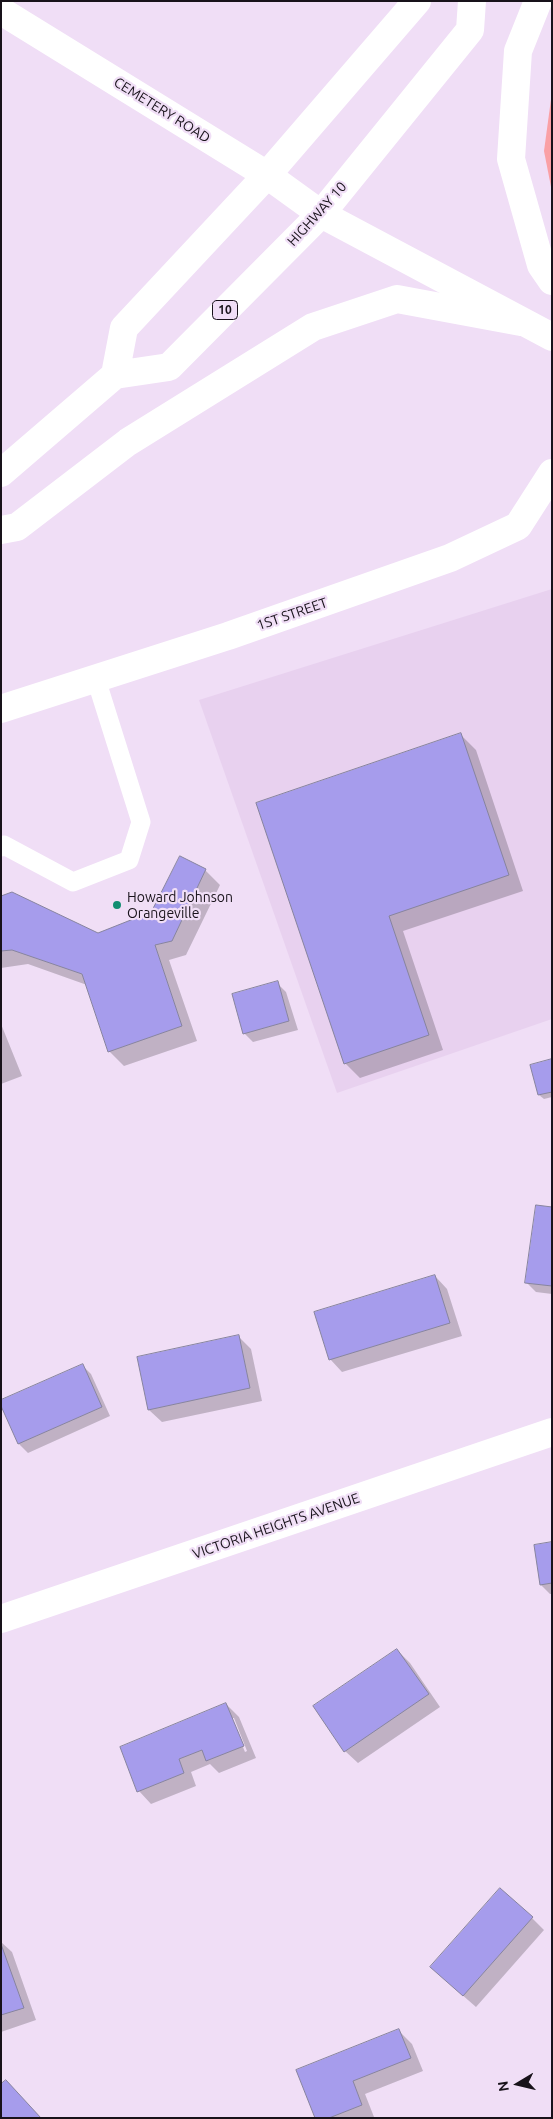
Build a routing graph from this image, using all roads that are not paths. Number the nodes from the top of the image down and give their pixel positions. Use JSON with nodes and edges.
{"nodes":[{"id":1,"x":417,"y":1,"type":"edge"},
{"id":2,"x":472,"y":1,"type":"edge"},
{"id":3,"x":538,"y":1,"type":"edge"},
{"id":4,"x":1,"y":11,"type":"edge"},
{"id":5,"x":267,"y":176,"type":"junction"},
{"id":6,"x":321,"y":214,"type":"junction"},
{"id":7,"x":552,"y":281,"type":"edge"},
{"id":8,"x":521,"y":322,"type":"junction"},
{"id":9,"x":552,"y":337,"type":"edge"},
{"id":10,"x":115,"y":376,"type":"junction"},
{"id":11,"x":1,"y":473,"type":"edge"},
{"id":12,"x":552,"y":473,"type":"edge"},
{"id":13,"x":1,"y":530,"type":"edge"},
{"id":14,"x":96,"y":679,"type":"junction"},
{"id":15,"x":1,"y":709,"type":"edge"},
{"id":16,"x":2,"y":843,"type":"edge"},
{"id":17,"x":552,"y":1432,"type":"edge"},
{"id":18,"x":1,"y":1620,"type":"edge"}],
"edges":[{"from":1,"to":5,"type":"main road"},
{"from":2,"to":6,"type":"main road","name":"HIGHWAY 10","number":"10"},
{"from":3,"to":7,"type":"main road"},
{"from":4,"to":5,"type":"main road","name":"CEMETERY ROAD"},
{"from":5,"to":6,"type":"main road","name":"CEMETERY ROAD"},
{"from":5,"to":10,"type":"main road"},
{"from":6,"to":8,"type":"main road"},
{"from":6,"to":10,"type":"main road","name":"HIGHWAY 10","number":"10"},
{"from":8,"to":9,"type":"main road"},
{"from":8,"to":13,"type":"main road"},
{"from":10,"to":11,"type":"main road"},
{"from":12,"to":14,"type":"main road","name":"1ST STREET"},
{"from":14,"to":15,"type":"main road","name":"1ST STREET"},
{"from":14,"to":16,"type":"lane"},
{"from":17,"to":18,"type":"main road","name":"VICTORIA HEIGHTS AVENUE"}]}
